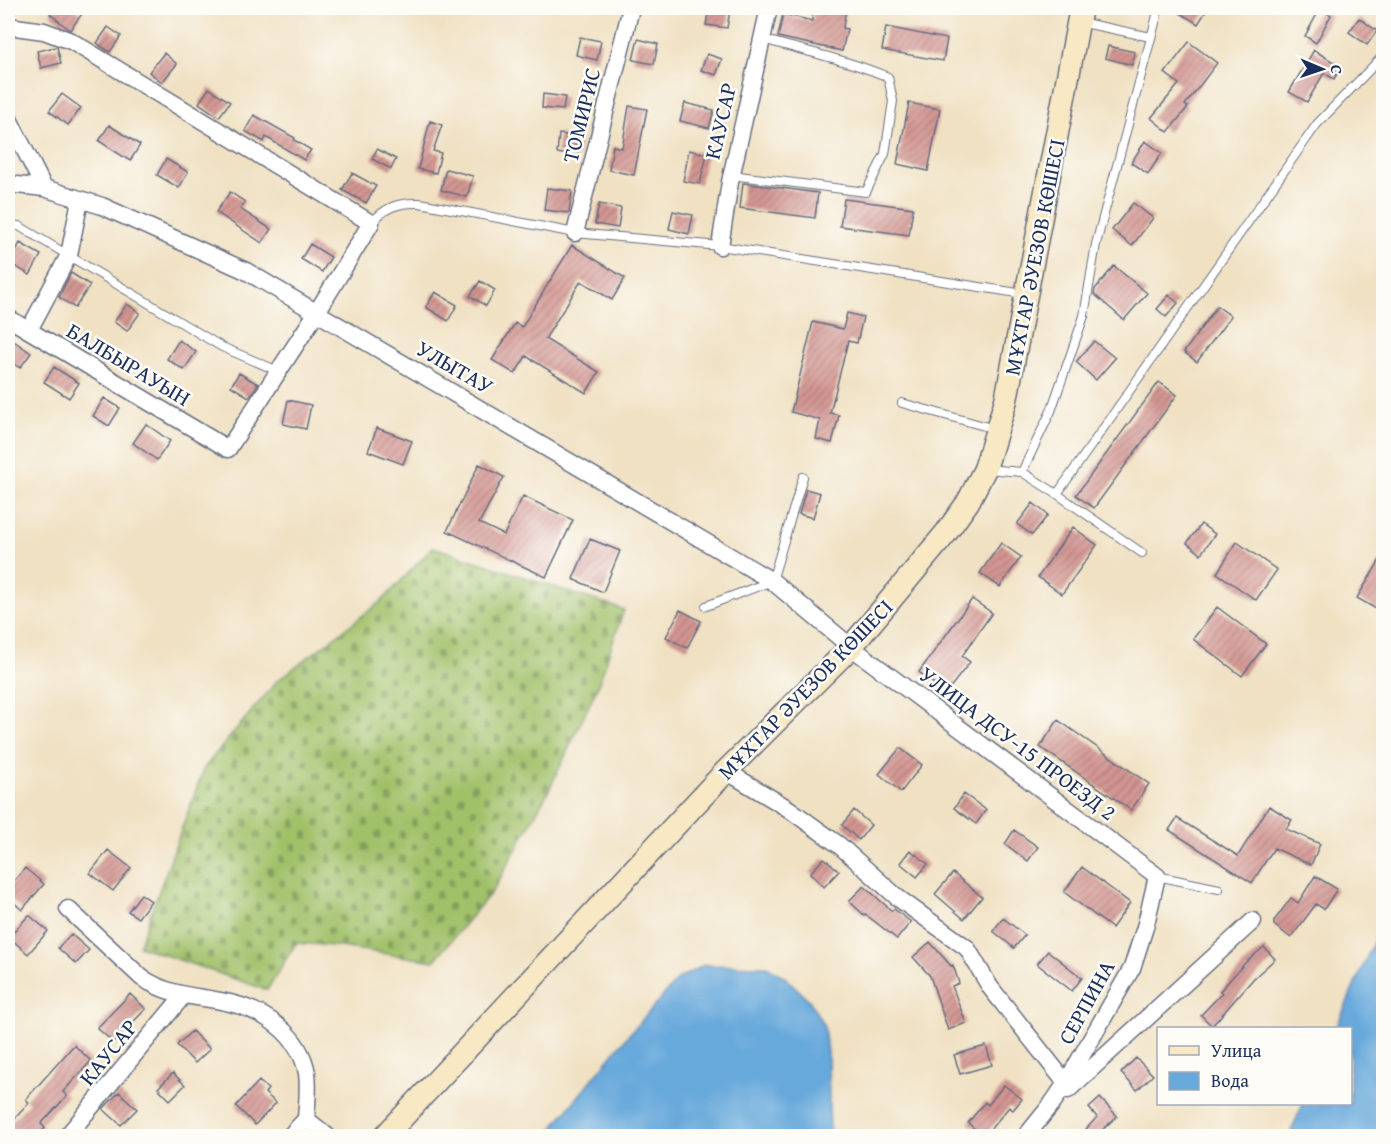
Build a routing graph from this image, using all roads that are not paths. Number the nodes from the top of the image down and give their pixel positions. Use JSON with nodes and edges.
{"nodes":[{"id":1,"x":631,"y":8,"type":"edge"},
{"id":2,"x":770,"y":8,"type":"edge"},
{"id":3,"x":1159,"y":8,"type":"edge"},
{"id":4,"x":1080,"y":15,"type":"edge"},
{"id":5,"x":8,"y":26,"type":"edge"},
{"id":6,"x":1151,"y":37,"type":"junction"},
{"id":7,"x":762,"y":39,"type":"junction"},
{"id":8,"x":1383,"y":58,"type":"edge"},
{"id":9,"x":8,"y":117,"type":"edge"},
{"id":10,"x":731,"y":175,"type":"junction"},
{"id":11,"x":8,"y":184,"type":"edge"},
{"id":12,"x":44,"y":188,"type":"junction"},
{"id":13,"x":80,"y":200,"type":"junction"},
{"id":14,"x":371,"y":223,"type":"junction"},
{"id":15,"x":8,"y":225,"type":"edge"},
{"id":16,"x":575,"y":233,"type":"junction"},
{"id":17,"x":720,"y":246,"type":"junction"},
{"id":18,"x":69,"y":255,"type":"junction"},
{"id":19,"x":1027,"y":294,"type":"junction"},
{"id":20,"x":317,"y":312,"type":"junction"},
{"id":21,"x":8,"y":318,"type":"edge"},
{"id":22,"x":29,"y":330,"type":"junction"},
{"id":23,"x":278,"y":371,"type":"junction"},
{"id":24,"x":903,"y":403,"type":"dead end"},
{"id":25,"x":998,"y":430,"type":"junction"},
{"id":26,"x":985,"y":469,"type":"junction"},
{"id":27,"x":1022,"y":472,"type":"junction"},
{"id":28,"x":803,"y":477,"type":"dead end"},
{"id":29,"x":1057,"y":494,"type":"junction"},
{"id":30,"x":1142,"y":553,"type":"dead end"},
{"id":31,"x":771,"y":581,"type":"junction"},
{"id":32,"x":706,"y":606,"type":"dead end"},
{"id":33,"x":851,"y":647,"type":"junction"},
{"id":34,"x":726,"y":771,"type":"junction"},
{"id":35,"x":1157,"y":876,"type":"junction"},
{"id":36,"x":1219,"y":889,"type":"dead end"},
{"id":37,"x":68,"y":909,"type":"dead end"},
{"id":38,"x":1253,"y":921,"type":"dead end"},
{"id":39,"x":183,"y":996,"type":"junction"},
{"id":40,"x":1066,"y":1083,"type":"junction"},
{"id":41,"x":1052,"y":1105,"type":"junction"},
{"id":42,"x":306,"y":1119,"type":"junction"},
{"id":43,"x":68,"y":1137,"type":"edge"},
{"id":44,"x":290,"y":1137,"type":"edge"},
{"id":45,"x":327,"y":1137,"type":"edge"},
{"id":46,"x":385,"y":1137,"type":"edge"},
{"id":47,"x":1026,"y":1137,"type":"edge"}],
"edges":[{"from":1,"to":16,"type":"street","name":"ТОМИРИС"},
{"from":2,"to":7,"type":"street","name":"КАУСАР"},
{"from":3,"to":6,"type":"lane"},
{"from":4,"to":6,"type":"lane"},
{"from":4,"to":19,"type":"main road","name":"МҰХТАР ӘУЕЗОВ КӨШЕСІ"},
{"from":5,"to":14,"type":"street"},
{"from":6,"to":27,"type":"lane"},
{"from":7,"to":10,"type":"street","name":"КАУСАР"},
{"from":7,"to":10,"type":"lane"},
{"from":8,"to":29,"type":"lane"},
{"from":9,"to":12,"type":"street"},
{"from":10,"to":17,"type":"street","name":"КАУСАР"},
{"from":11,"to":12,"type":"street","name":"УЛЫТАУ"},
{"from":12,"to":13,"type":"street","name":"УЛЫТАУ"},
{"from":13,"to":18,"type":"street"},
{"from":13,"to":20,"type":"street","name":"УЛЫТАУ"},
{"from":14,"to":16,"type":"lane"},
{"from":14,"to":20,"type":"street"},
{"from":15,"to":18,"type":"lane"},
{"from":16,"to":17,"type":"lane"},
{"from":17,"to":19,"type":"lane"},
{"from":18,"to":22,"type":"street"},
{"from":18,"to":23,"type":"lane"},
{"from":19,"to":25,"type":"main road","name":"МҰХТАР ӘУЕЗОВ КӨШЕСІ"},
{"from":20,"to":23,"type":"street"},
{"from":20,"to":31,"type":"street","name":"УЛЫТАУ"},
{"from":21,"to":22,"type":"street","name":"БАЛБЫРАУЫН"},
{"from":22,"to":23,"type":"street","name":"БАЛБЫРАУЫН"},
{"from":24,"to":25,"type":"lane"},
{"from":25,"to":26,"type":"main road","name":"МҰХТАР ӘУЕЗОВ КӨШЕСІ"},
{"from":26,"to":27,"type":"lane"},
{"from":26,"to":33,"type":"main road","name":"МҰХТАР ӘУЕЗОВ КӨШЕСІ"},
{"from":27,"to":29,"type":"lane"},
{"from":28,"to":31,"type":"lane"},
{"from":29,"to":30,"type":"lane"},
{"from":31,"to":32,"type":"lane"},
{"from":31,"to":33,"type":"street","name":"УЛЫТАУ"},
{"from":33,"to":34,"type":"main road","name":"МҰХТАР ӘУЕЗОВ КӨШЕСІ"},
{"from":33,"to":35,"type":"street","name":"УЛИЦА ДСУ-15 ПРОЕЗД 2"},
{"from":34,"to":40,"type":"street"},
{"from":34,"to":46,"type":"main road","name":"МҰХТАР ӘУЕЗОВ КӨШЕСІ"},
{"from":35,"to":36,"type":"lane"},
{"from":35,"to":40,"type":"street","name":"СЕРПИНА"},
{"from":37,"to":39,"type":"street"},
{"from":38,"to":41,"type":"street"},
{"from":39,"to":42,"type":"street"},
{"from":39,"to":43,"type":"street","name":"КАУСАР"},
{"from":40,"to":41,"type":"street","name":"СЕРПИНА"},
{"from":41,"to":47,"type":"street","name":"СЕРПИНА"},
{"from":42,"to":44,"type":"street"},
{"from":42,"to":45,"type":"street"}]}
